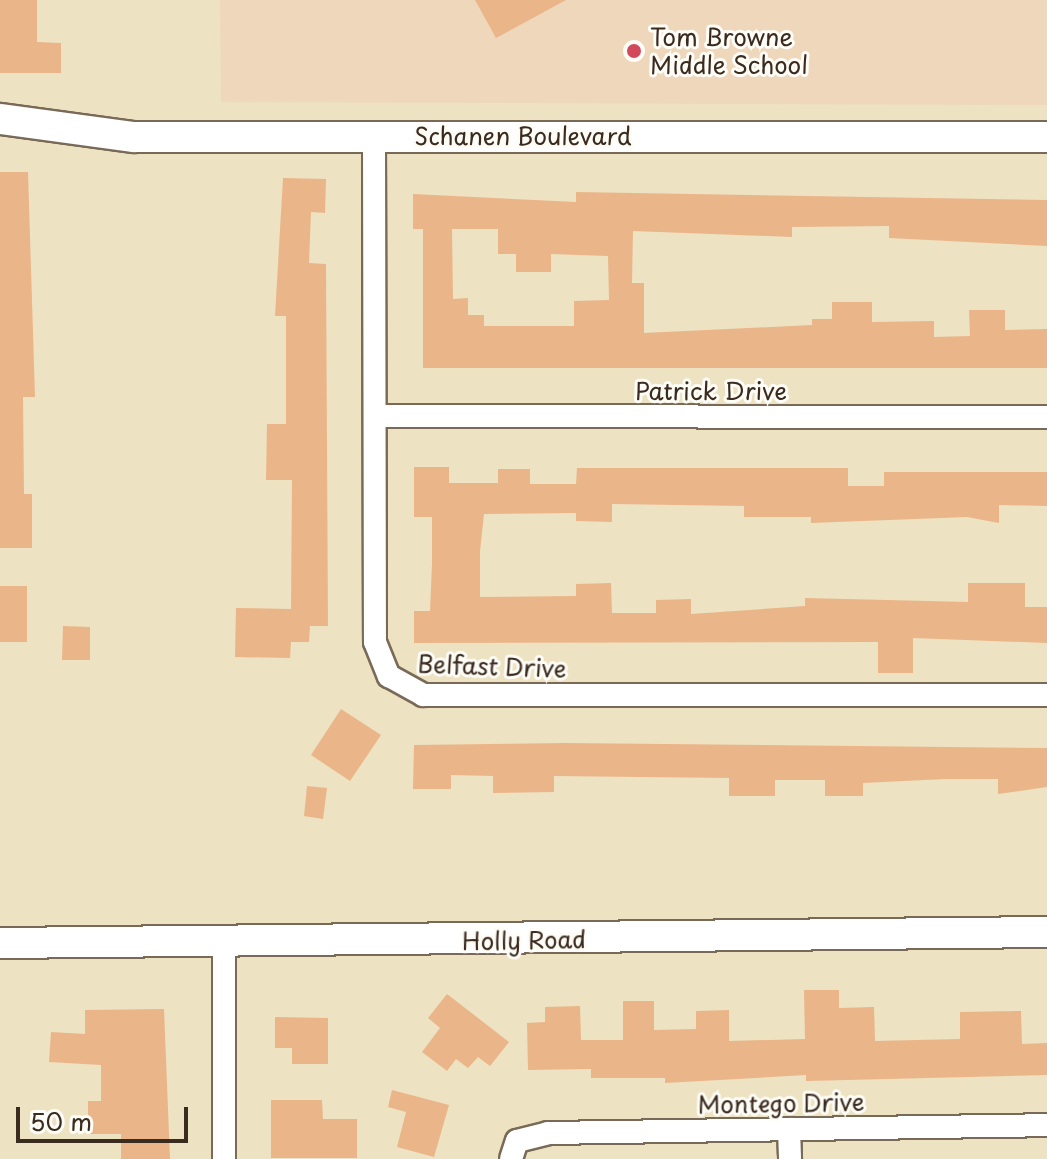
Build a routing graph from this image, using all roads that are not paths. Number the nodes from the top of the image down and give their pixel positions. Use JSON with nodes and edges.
{"nodes":[{"id":1,"x":0,"y":119,"type":"edge"},
{"id":2,"x":374,"y":135,"type":"junction"},
{"id":3,"x":1047,"y":137,"type":"edge"},
{"id":4,"x":375,"y":416,"type":"junction"},
{"id":5,"x":1047,"y":417,"type":"edge"},
{"id":6,"x":1047,"y":695,"type":"edge"},
{"id":7,"x":1047,"y":932,"type":"edge"},
{"id":8,"x":0,"y":943,"type":"edge"},
{"id":9,"x":224,"y":945,"type":"junction"},
{"id":10,"x":1047,"y":1125,"type":"edge"},
{"id":11,"x":789,"y":1129,"type":"junction"},
{"id":12,"x":514,"y":1150,"type":"edge"},
{"id":13,"x":224,"y":1159,"type":"edge"},
{"id":14,"x":790,"y":1159,"type":"edge"}],
"edges":[{"from":1,"to":2,"type":"street","name":"Schanen Boulevard"},
{"from":2,"to":3,"type":"street","name":"Schanen Boulevard"},
{"from":2,"to":4,"type":"street","name":"Belfast Drive"},
{"from":4,"to":5,"type":"street","name":"Patrick Drive"},
{"from":4,"to":6,"type":"street","name":"Belfast Drive"},
{"from":7,"to":9,"type":"street","name":"Holly Road"},
{"from":8,"to":9,"type":"street","name":"Holly Road"},
{"from":9,"to":13,"type":"street"},
{"from":10,"to":11,"type":"street","name":"Montego Drive"},
{"from":11,"to":12,"type":"street","name":"Montego Drive"},
{"from":11,"to":14,"type":"street"}]}
